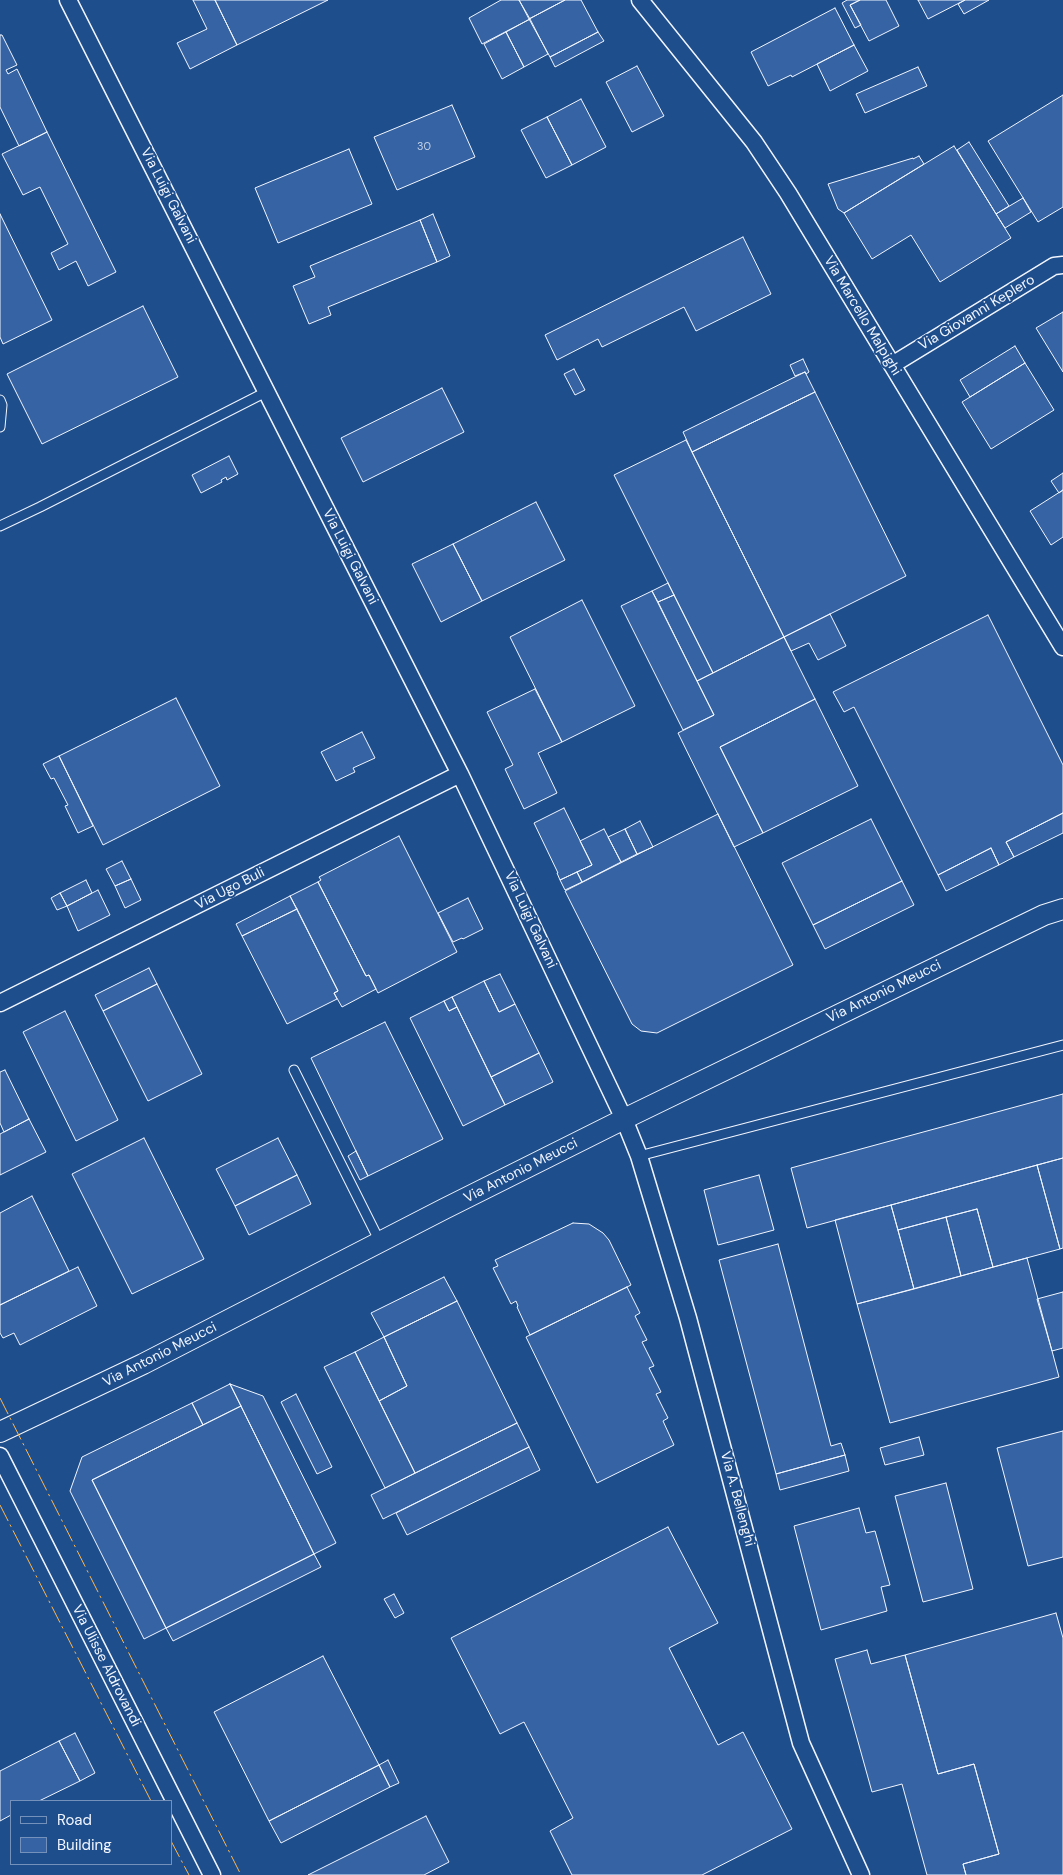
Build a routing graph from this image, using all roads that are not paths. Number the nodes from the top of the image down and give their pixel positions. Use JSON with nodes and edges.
{"nodes":[{"id":1,"x":68,"y":0,"type":"edge"},
{"id":2,"x":640,"y":0,"type":"edge"},
{"id":3,"x":1063,"y":265,"type":"edge"},
{"id":4,"x":892,"y":365,"type":"junction"},
{"id":5,"x":266,"y":392,"type":"junction"},
{"id":6,"x":0,"y":400,"type":"edge"},
{"id":7,"x":0,"y":428,"type":"edge"},
{"id":8,"x":0,"y":526,"type":"edge"},
{"id":9,"x":1063,"y":647,"type":"edge"},
{"id":10,"x":460,"y":774,"type":"junction"},
{"id":11,"x":1063,"y":899,"type":"edge"},
{"id":12,"x":1054,"y":912,"type":"edge"},
{"id":13,"x":0,"y":1003,"type":"edge"},
{"id":14,"x":1063,"y":1045,"type":"edge"},
{"id":15,"x":294,"y":1070,"type":"dead end"},
{"id":16,"x":624,"y":1119,"type":"junction"},
{"id":17,"x":639,"y":1156,"type":"junction"},
{"id":18,"x":380,"y":1242,"type":"junction"},
{"id":19,"x":0,"y":1432,"type":"edge"},
{"id":20,"x":0,"y":1456,"type":"edge"},
{"id":21,"x":212,"y":1875,"type":"edge"},
{"id":22,"x":861,"y":1875,"type":"edge"}],
"edges":[{"from":1,"to":5,"type":"street","name":"Via Luigi Galvani"},
{"from":2,"to":4,"type":"street","name":"Via Marcello Malpighi"},
{"from":3,"to":4,"type":"street","name":"Via Giovanni Keplero"},
{"from":4,"to":9,"type":"street","name":"Via Marcello Malpighi"},
{"from":5,"to":8,"type":"lane"},
{"from":5,"to":10,"type":"street","name":"Via Luigi Galvani"},
{"from":6,"to":7,"type":"lane"},
{"from":10,"to":13,"type":"street","name":"Via Ugo Buli"},
{"from":10,"to":16,"type":"street","name":"Via Luigi Galvani"},
{"from":11,"to":12,"type":"street","name":"Via Antonio Meucci"},
{"from":12,"to":16,"type":"street","name":"Via Antonio Meucci"},
{"from":14,"to":17,"type":"lane"},
{"from":15,"to":18,"type":"lane"},
{"from":16,"to":17,"type":"street","name":"Via A. Bellenghi"},
{"from":16,"to":18,"type":"street","name":"Via Antonio Meucci"},
{"from":17,"to":22,"type":"street","name":"Via A. Bellenghi"},
{"from":18,"to":19,"type":"street","name":"Via Antonio Meucci"},
{"from":20,"to":21,"type":"street","name":"Via Ulisse Aldrovandi"}]}
